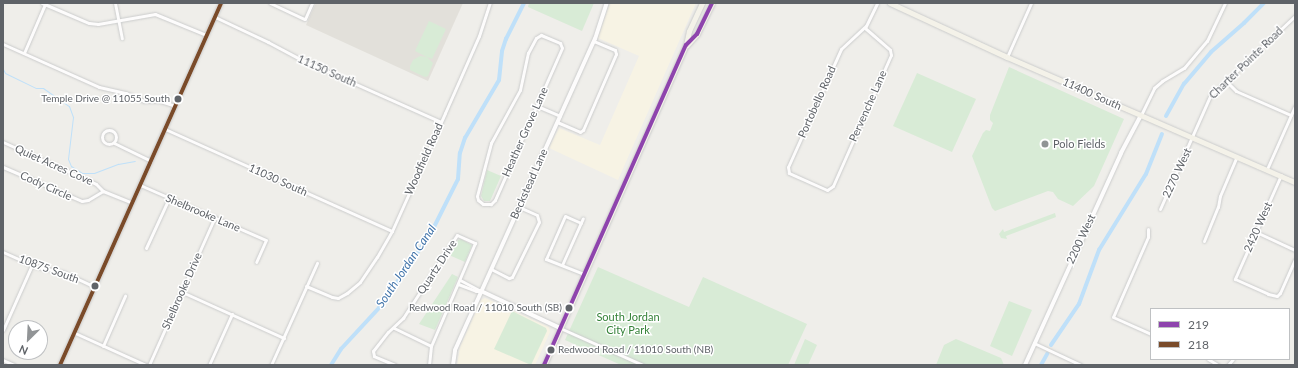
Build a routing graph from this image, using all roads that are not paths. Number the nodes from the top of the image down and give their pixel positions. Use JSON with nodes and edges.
{"nodes":[{"id":1,"x":115,"y":3,"type":"edge"},
{"id":2,"x":221,"y":3,"type":"edge"},
{"id":3,"x":270,"y":3,"type":"edge"},
{"id":4,"x":312,"y":3,"type":"edge"},
{"id":5,"x":490,"y":3,"type":"edge"},
{"id":6,"x":607,"y":3,"type":"edge"},
{"id":7,"x":702,"y":3,"type":"edge"},
{"id":8,"x":712,"y":3,"type":"edge"},
{"id":9,"x":877,"y":3,"type":"edge"},
{"id":10,"x":890,"y":3,"type":"edge"},
{"id":11,"x":1031,"y":3,"type":"edge"},
{"id":12,"x":1225,"y":3,"type":"edge"},
{"id":13,"x":44,"y":4,"type":"edge"},
{"id":14,"x":1295,"y":16,"type":"edge"},
{"id":15,"x":215,"y":17,"type":"junction"},
{"id":16,"x":118,"y":21,"type":"junction"},
{"id":17,"x":865,"y":28,"type":"junction"},
{"id":18,"x":206,"y":35,"type":"junction"},
{"id":19,"x":122,"y":38,"type":"dead end"},
{"id":20,"x":594,"y":41,"type":"junction"},
{"id":21,"x":3,"y":44,"type":"edge"},
{"id":22,"x":686,"y":45,"type":"junction"},
{"id":23,"x":24,"y":53,"type":"junction"},
{"id":24,"x":1007,"y":57,"type":"junction"},
{"id":25,"x":1226,"y":81,"type":"junction"},
{"id":26,"x":175,"y":106,"type":"junction"},
{"id":27,"x":537,"y":106,"type":"junction"},
{"id":28,"x":1295,"y":106,"type":"edge"},
{"id":29,"x":1141,"y":115,"type":"junction"},
{"id":30,"x":1291,"y":115,"type":"junction"},
{"id":31,"x":560,"y":116,"type":"junction"},
{"id":32,"x":441,"y":122,"type":"junction"},
{"id":33,"x":557,"y":122,"type":"junction"},
{"id":34,"x":165,"y":129,"type":"junction"},
{"id":35,"x":1192,"y":137,"type":"junction"},
{"id":36,"x":3,"y":142,"type":"edge"},
{"id":37,"x":114,"y":143,"type":"junction"},
{"id":38,"x":1237,"y":156,"type":"junction"},
{"id":39,"x":150,"y":161,"type":"junction"},
{"id":40,"x":3,"y":167,"type":"edge"},
{"id":41,"x":1267,"y":169,"type":"junction"},
{"id":42,"x":1281,"y":175,"type":"junction"},
{"id":43,"x":1295,"y":182,"type":"edge"},
{"id":44,"x":140,"y":185,"type":"junction"},
{"id":45,"x":826,"y":190,"type":"joint"},
{"id":46,"x":103,"y":191,"type":"junction"},
{"id":47,"x":169,"y":198,"type":"junction"},
{"id":48,"x":132,"y":202,"type":"junction"},
{"id":49,"x":519,"y":207,"type":"junction"},
{"id":50,"x":1160,"y":209,"type":"dead end"},
{"id":51,"x":215,"y":217,"type":"junction"},
{"id":52,"x":583,"y":218,"type":"dead end"},
{"id":53,"x":581,"y":223,"type":"junction"},
{"id":54,"x":1148,"y":229,"type":"dead end"},
{"id":55,"x":392,"y":231,"type":"junction"},
{"id":56,"x":1256,"y":232,"type":"junction"},
{"id":57,"x":1204,"y":241,"type":"dead end"},
{"id":58,"x":146,"y":248,"type":"dead end"},
{"id":59,"x":1295,"y":250,"type":"edge"},
{"id":60,"x":3,"y":252,"type":"edge"},
{"id":61,"x":1295,"y":259,"type":"edge"},
{"id":62,"x":256,"y":262,"type":"dead end"},
{"id":63,"x":317,"y":263,"type":"dead end"},
{"id":64,"x":32,"y":265,"type":"junction"},
{"id":65,"x":562,"y":265,"type":"junction"},
{"id":66,"x":491,"y":270,"type":"junction"},
{"id":67,"x":584,"y":274,"type":"junction"},
{"id":68,"x":459,"y":282,"type":"junction"},
{"id":69,"x":306,"y":286,"type":"junction"},
{"id":70,"x":95,"y":287,"type":"junction"},
{"id":71,"x":481,"y":291,"type":"junction"},
{"id":72,"x":182,"y":292,"type":"junction"},
{"id":73,"x":125,"y":296,"type":"dead end"},
{"id":74,"x":232,"y":314,"type":"junction"},
{"id":75,"x":394,"y":328,"type":"junction"},
{"id":76,"x":560,"y":328,"type":"junction"},
{"id":77,"x":3,"y":330,"type":"edge"},
{"id":78,"x":75,"y":333,"type":"junction"},
{"id":79,"x":1150,"y":334,"type":"edge"},
{"id":80,"x":284,"y":338,"type":"junction"},
{"id":81,"x":1034,"y":343,"type":"junction"},
{"id":82,"x":103,"y":346,"type":"junction"},
{"id":83,"x":431,"y":346,"type":"junction"},
{"id":84,"x":3,"y":360,"type":"edge"},
{"id":85,"x":14,"y":365,"type":"edge"},
{"id":86,"x":60,"y":365,"type":"edge"},
{"id":87,"x":146,"y":365,"type":"edge"},
{"id":88,"x":150,"y":365,"type":"edge"},
{"id":89,"x":209,"y":365,"type":"edge"},
{"id":90,"x":272,"y":365,"type":"edge"},
{"id":91,"x":395,"y":365,"type":"edge"},
{"id":92,"x":429,"y":365,"type":"edge"},
{"id":93,"x":453,"y":365,"type":"edge"},
{"id":94,"x":544,"y":365,"type":"edge"},
{"id":95,"x":643,"y":365,"type":"edge"},
{"id":96,"x":1025,"y":365,"type":"edge"},
{"id":97,"x":1081,"y":365,"type":"edge"}],
"edges":[{"from":1,"to":16,"type":"street"},
{"from":2,"to":15,"type":"street"},
{"from":3,"to":4,"type":"street"},
{"from":5,"to":32,"type":"street","name":"Woodfield Road"},
{"from":6,"to":20,"type":"street","name":"Beckstead Lane"},
{"from":7,"to":22,"type":"main road"},
{"from":8,"to":22,"type":"main road"},
{"from":9,"to":17,"type":"street","name":"Portobello Road"},
{"from":10,"to":24,"type":"main road","name":"11400 South"},
{"from":11,"to":24,"type":"street"},
{"from":12,"to":29,"type":"street"},
{"from":13,"to":16,"type":"street"},
{"from":13,"to":23,"type":"street"},
{"from":14,"to":25,"type":"street","name":"Charter Pointe Road"},
{"from":15,"to":18,"type":"street"},
{"from":15,"to":32,"type":"street","name":"11150 South"},
{"from":16,"to":18,"type":"street"},
{"from":16,"to":19,"type":"street"},
{"from":17,"to":45,"type":"street","name":"Pervenche Lane"},
{"from":17,"to":45,"type":"street","name":"Portobello Road"},
{"from":18,"to":26,"type":"street"},
{"from":20,"to":31,"type":"street","name":"Beckstead Lane"},
{"from":20,"to":33,"type":"street"},
{"from":21,"to":23,"type":"street"},
{"from":22,"to":67,"type":"main road"},
{"from":23,"to":26,"type":"street"},
{"from":24,"to":29,"type":"main road","name":"11400 South"},
{"from":25,"to":30,"type":"street"},
{"from":25,"to":35,"type":"street","name":"Charter Pointe Road"},
{"from":26,"to":34,"type":"street"},
{"from":27,"to":27,"type":"street","name":"Heather Grove Lane"},
{"from":27,"to":31,"type":"street"},
{"from":28,"to":30,"type":"street"},
{"from":29,"to":35,"type":"main road","name":"11400 South"},
{"from":29,"to":81,"type":"street","name":"2200 West"},
{"from":30,"to":41,"type":"street"},
{"from":31,"to":33,"type":"street","name":"Beckstead Lane"},
{"from":32,"to":55,"type":"street","name":"Woodfield Road"},
{"from":33,"to":49,"type":"street","name":"Beckstead Lane"},
{"from":34,"to":39,"type":"street"},
{"from":34,"to":55,"type":"street","name":"11030 South"},
{"from":35,"to":38,"type":"main road","name":"11400 South"},
{"from":35,"to":50,"type":"street","name":"2270 West"},
{"from":36,"to":46,"type":"street","name":"Quiet Acres Cove"},
{"from":37,"to":37,"type":"street"},
{"from":37,"to":39,"type":"street"},
{"from":38,"to":41,"type":"main road","name":"11400 South"},
{"from":38,"to":57,"type":"street"},
{"from":39,"to":44,"type":"street"},
{"from":40,"to":46,"type":"street","name":"Cody Circle"},
{"from":41,"to":42,"type":"main road","name":"11400 South"},
{"from":42,"to":43,"type":"main road","name":"11400 South"},
{"from":42,"to":56,"type":"street","name":"2420 West"},
{"from":44,"to":47,"type":"street","name":"Shelbrooke Lane"},
{"from":44,"to":48,"type":"street"},
{"from":46,"to":48,"type":"street"},
{"from":47,"to":51,"type":"street","name":"Shelbrooke Lane"},
{"from":47,"to":58,"type":"street"},
{"from":48,"to":70,"type":"street"},
{"from":49,"to":66,"type":"street","name":"Beckstead Lane"},
{"from":49,"to":66,"type":"street"},
{"from":51,"to":62,"type":"street","name":"Shelbrooke Lane"},
{"from":51,"to":72,"type":"street","name":"Shelbrooke Drive"},
{"from":52,"to":53,"type":"street"},
{"from":53,"to":65,"type":"street"},
{"from":53,"to":65,"type":"street"},
{"from":54,"to":79,"type":"street"},
{"from":55,"to":69,"type":"street","name":"Woodfield Road"},
{"from":56,"to":59,"type":"street"},
{"from":56,"to":61,"type":"street","name":"2420 West"},
{"from":60,"to":64,"type":"street","name":"10875 South"},
{"from":63,"to":69,"type":"street"},
{"from":64,"to":70,"type":"street","name":"10875 South"},
{"from":64,"to":77,"type":"street"},
{"from":65,"to":67,"type":"street"},
{"from":66,"to":71,"type":"street","name":"Beckstead Lane"},
{"from":67,"to":76,"type":"main road"},
{"from":68,"to":71,"type":"street"},
{"from":68,"to":75,"type":"street","name":"Quartz Drive"},
{"from":68,"to":83,"type":"street"},
{"from":69,"to":80,"type":"street"},
{"from":70,"to":78,"type":"street"},
{"from":71,"to":76,"type":"street"},
{"from":71,"to":93,"type":"street","name":"Beckstead Lane"},
{"from":72,"to":74,"type":"street"},
{"from":72,"to":88,"type":"street","name":"Shelbrooke Drive"},
{"from":73,"to":82,"type":"street"},
{"from":74,"to":80,"type":"street"},
{"from":74,"to":89,"type":"street"},
{"from":75,"to":83,"type":"street"},
{"from":75,"to":91,"type":"street","name":"Quartz Drive"},
{"from":76,"to":94,"type":"main road"},
{"from":76,"to":95,"type":"street"},
{"from":78,"to":82,"type":"street"},
{"from":78,"to":86,"type":"street"},
{"from":80,"to":90,"type":"street"},
{"from":81,"to":96,"type":"street","name":"2200 West"},
{"from":81,"to":97,"type":"street"},
{"from":82,"to":87,"type":"street"},
{"from":83,"to":92,"type":"street"},
{"from":84,"to":85,"type":"street"}]}
